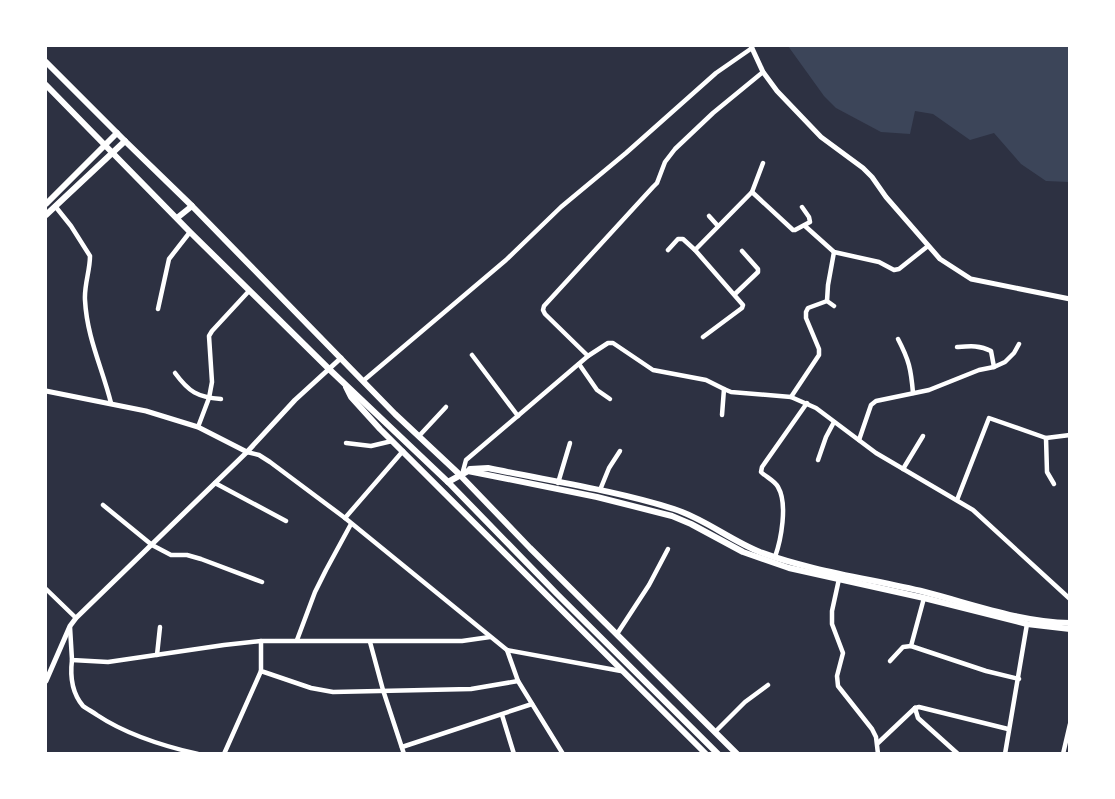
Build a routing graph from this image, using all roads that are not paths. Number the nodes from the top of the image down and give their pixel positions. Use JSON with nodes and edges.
{"nodes":[{"id":1,"x":751,"y":47,"type":"edge"},
{"id":2,"x":46,"y":62,"type":"edge"},
{"id":3,"x":763,"y":72,"type":"junction"},
{"id":4,"x":46,"y":85,"type":"edge"},
{"id":5,"x":117,"y":133,"type":"junction"},
{"id":6,"x":125,"y":141,"type":"junction"},
{"id":7,"x":104,"y":145,"type":"junction"},
{"id":8,"x":111,"y":152,"type":"junction"},
{"id":9,"x":763,"y":163,"type":"dead end"},
{"id":10,"x":752,"y":192,"type":"junction"},
{"id":11,"x":46,"y":203,"type":"edge"},
{"id":12,"x":54,"y":206,"type":"junction"},
{"id":13,"x":192,"y":206,"type":"junction"},
{"id":14,"x":802,"y":207,"type":"dead end"},
{"id":15,"x":46,"y":215,"type":"edge"},
{"id":16,"x":709,"y":216,"type":"dead end"},
{"id":17,"x":177,"y":218,"type":"junction"},
{"id":18,"x":718,"y":226,"type":"junction"},
{"id":19,"x":806,"y":226,"type":"junction"},
{"id":20,"x":190,"y":232,"type":"junction"},
{"id":21,"x":928,"y":246,"type":"junction"},
{"id":22,"x":668,"y":250,"type":"dead end"},
{"id":23,"x":695,"y":250,"type":"junction"},
{"id":24,"x":742,"y":251,"type":"dead end"},
{"id":25,"x":834,"y":252,"type":"junction"},
{"id":26,"x":249,"y":290,"type":"junction"},
{"id":27,"x":735,"y":294,"type":"junction"},
{"id":28,"x":1069,"y":299,"type":"edge"},
{"id":29,"x":827,"y":300,"type":"junction"},
{"id":30,"x":834,"y":306,"type":"dead end"},
{"id":31,"x":158,"y":309,"type":"dead end"},
{"id":32,"x":703,"y":337,"type":"dead end"},
{"id":33,"x":898,"y":339,"type":"dead end"},
{"id":34,"x":1019,"y":344,"type":"dead end"},
{"id":35,"x":957,"y":347,"type":"dead end"},
{"id":36,"x":472,"y":355,"type":"dead end"},
{"id":37,"x":588,"y":356,"type":"junction"},
{"id":38,"x":341,"y":358,"type":"junction"},
{"id":39,"x":579,"y":364,"type":"junction"},
{"id":40,"x":994,"y":367,"type":"junction"},
{"id":41,"x":330,"y":369,"type":"junction"},
{"id":42,"x":175,"y":373,"type":"dead end"},
{"id":43,"x":363,"y":381,"type":"junction"},
{"id":44,"x":344,"y":382,"type":"junction"},
{"id":45,"x":724,"y":389,"type":"junction"},
{"id":46,"x":46,"y":391,"type":"edge"},
{"id":47,"x":913,"y":393,"type":"junction"},
{"id":48,"x":791,"y":397,"type":"junction"},
{"id":49,"x":209,"y":398,"type":"junction"},
{"id":50,"x":221,"y":399,"type":"dead end"},
{"id":51,"x":610,"y":399,"type":"dead end"},
{"id":52,"x":111,"y":403,"type":"junction"},
{"id":53,"x":807,"y":403,"type":"junction"},
{"id":54,"x":446,"y":407,"type":"dead end"},
{"id":55,"x":722,"y":415,"type":"dead end"},
{"id":56,"x":518,"y":416,"type":"junction"},
{"id":57,"x":834,"y":422,"type":"junction"},
{"id":58,"x":198,"y":427,"type":"junction"},
{"id":59,"x":1069,"y":435,"type":"edge"},
{"id":60,"x":419,"y":436,"type":"junction"},
{"id":61,"x":923,"y":436,"type":"dead end"},
{"id":62,"x":1046,"y":438,"type":"junction"},
{"id":63,"x":859,"y":440,"type":"junction"},
{"id":64,"x":393,"y":441,"type":"junction"},
{"id":65,"x":346,"y":443,"type":"dead end"},
{"id":66,"x":570,"y":443,"type":"dead end"},
{"id":67,"x":403,"y":451,"type":"junction"},
{"id":68,"x":620,"y":451,"type":"dead end"},
{"id":69,"x":247,"y":452,"type":"junction"},
{"id":70,"x":818,"y":460,"type":"dead end"},
{"id":71,"x":904,"y":469,"type":"junction"},
{"id":72,"x":478,"y":471,"type":"junction"},
{"id":73,"x":460,"y":473,"type":"junction"},
{"id":74,"x":448,"y":482,"type":"junction"},
{"id":75,"x":215,"y":483,"type":"junction"},
{"id":76,"x":558,"y":483,"type":"junction"},
{"id":77,"x":1054,"y":484,"type":"dead end"},
{"id":78,"x":600,"y":491,"type":"junction"},
{"id":79,"x":957,"y":500,"type":"junction"},
{"id":80,"x":103,"y":505,"type":"dead end"},
{"id":81,"x":672,"y":512,"type":"junction"},
{"id":82,"x":345,"y":518,"type":"junction"},
{"id":83,"x":286,"y":521,"type":"dead end"},
{"id":84,"x":351,"y":524,"type":"junction"},
{"id":85,"x":152,"y":545,"type":"junction"},
{"id":86,"x":668,"y":549,"type":"dead end"},
{"id":87,"x":775,"y":557,"type":"junction"},
{"id":88,"x":839,"y":579,"type":"junction"},
{"id":89,"x":262,"y":582,"type":"dead end"},
{"id":90,"x":888,"y":587,"type":"junction"},
{"id":91,"x":46,"y":589,"type":"edge"},
{"id":92,"x":924,"y":598,"type":"junction"},
{"id":93,"x":1069,"y":599,"type":"edge"},
{"id":94,"x":76,"y":618,"type":"junction"},
{"id":95,"x":1069,"y":623,"type":"edge"},
{"id":96,"x":1027,"y":624,"type":"junction"},
{"id":97,"x":70,"y":626,"type":"junction"},
{"id":98,"x":160,"y":627,"type":"dead end"},
{"id":99,"x":1069,"y":629,"type":"edge"},
{"id":100,"x":616,"y":635,"type":"junction"},
{"id":101,"x":490,"y":637,"type":"junction"},
{"id":102,"x":298,"y":640,"type":"junction"},
{"id":103,"x":261,"y":641,"type":"junction"},
{"id":104,"x":370,"y":642,"type":"junction"},
{"id":105,"x":911,"y":646,"type":"junction"},
{"id":106,"x":507,"y":650,"type":"junction"},
{"id":107,"x":157,"y":655,"type":"junction"},
{"id":108,"x":72,"y":660,"type":"junction"},
{"id":109,"x":890,"y":661,"type":"dead end"},
{"id":110,"x":261,"y":671,"type":"junction"},
{"id":111,"x":622,"y":671,"type":"junction"},
{"id":112,"x":46,"y":678,"type":"edge"},
{"id":113,"x":1019,"y":679,"type":"junction"},
{"id":114,"x":518,"y":681,"type":"junction"},
{"id":115,"x":768,"y":685,"type":"dead end"},
{"id":116,"x":383,"y":690,"type":"junction"},
{"id":117,"x":531,"y":704,"type":"junction"},
{"id":118,"x":915,"y":708,"type":"junction"},
{"id":119,"x":502,"y":715,"type":"junction"},
{"id":120,"x":1069,"y":724,"type":"edge"},
{"id":121,"x":1008,"y":730,"type":"junction"},
{"id":122,"x":715,"y":732,"type":"junction"},
{"id":123,"x":877,"y":743,"type":"junction"},
{"id":124,"x":402,"y":747,"type":"junction"},
{"id":125,"x":198,"y":754,"type":"edge"},
{"id":126,"x":224,"y":754,"type":"edge"},
{"id":127,"x":404,"y":754,"type":"edge"},
{"id":128,"x":514,"y":754,"type":"edge"},
{"id":129,"x":563,"y":754,"type":"edge"},
{"id":130,"x":706,"y":754,"type":"edge"},
{"id":131,"x":718,"y":754,"type":"edge"},
{"id":132,"x":737,"y":754,"type":"edge"},
{"id":133,"x":878,"y":754,"type":"edge"},
{"id":134,"x":957,"y":754,"type":"edge"},
{"id":135,"x":1005,"y":754,"type":"edge"},
{"id":136,"x":1063,"y":754,"type":"edge"}],
"edges":[{"from":1,"to":3,"type":"street"},
{"from":1,"to":43,"type":"street"},
{"from":2,"to":5,"type":"main road"},
{"from":3,"to":21,"type":"street"},
{"from":3,"to":37,"type":"street"},
{"from":4,"to":7,"type":"main road"},
{"from":5,"to":6,"type":"main road"},
{"from":5,"to":7,"type":"main road"},
{"from":6,"to":8,"type":"main road"},
{"from":6,"to":13,"type":"main road"},
{"from":7,"to":8,"type":"main road"},
{"from":7,"to":11,"type":"main road"},
{"from":8,"to":12,"type":"main road"},
{"from":8,"to":17,"type":"main road"},
{"from":9,"to":10,"type":"street"},
{"from":10,"to":18,"type":"street"},
{"from":10,"to":19,"type":"street"},
{"from":12,"to":15,"type":"main road"},
{"from":12,"to":52,"type":"street"},
{"from":13,"to":17,"type":"main road"},
{"from":13,"to":38,"type":"main road"},
{"from":14,"to":19,"type":"street"},
{"from":16,"to":18,"type":"street"},
{"from":17,"to":20,"type":"main road"},
{"from":18,"to":23,"type":"street"},
{"from":19,"to":25,"type":"street"},
{"from":20,"to":26,"type":"main road"},
{"from":20,"to":31,"type":"street"},
{"from":21,"to":25,"type":"street"},
{"from":21,"to":28,"type":"street"},
{"from":22,"to":23,"type":"street"},
{"from":23,"to":27,"type":"street"},
{"from":24,"to":27,"type":"street"},
{"from":25,"to":29,"type":"street"},
{"from":26,"to":41,"type":"main road"},
{"from":26,"to":49,"type":"street"},
{"from":27,"to":32,"type":"street"},
{"from":29,"to":30,"type":"street"},
{"from":29,"to":48,"type":"street"},
{"from":33,"to":47,"type":"street"},
{"from":34,"to":40,"type":"street"},
{"from":35,"to":40,"type":"street"},
{"from":36,"to":56,"type":"street"},
{"from":37,"to":39,"type":"street"},
{"from":37,"to":45,"type":"street"},
{"from":38,"to":41,"type":"street"},
{"from":38,"to":43,"type":"main road"},
{"from":39,"to":51,"type":"street"},
{"from":39,"to":56,"type":"street"},
{"from":40,"to":47,"type":"street"},
{"from":41,"to":44,"type":"main road"},
{"from":41,"to":69,"type":"street"},
{"from":42,"to":49,"type":"street"},
{"from":43,"to":60,"type":"main road"},
{"from":44,"to":64,"type":"main road"},
{"from":44,"to":74,"type":"main road"},
{"from":45,"to":48,"type":"street"},
{"from":45,"to":55,"type":"street"},
{"from":46,"to":52,"type":"street"},
{"from":47,"to":63,"type":"street"},
{"from":48,"to":53,"type":"street"},
{"from":49,"to":50,"type":"street"},
{"from":49,"to":58,"type":"street"},
{"from":52,"to":58,"type":"street"},
{"from":53,"to":57,"type":"street"},
{"from":53,"to":87,"type":"street"},
{"from":54,"to":60,"type":"street"},
{"from":56,"to":73,"type":"street"},
{"from":57,"to":63,"type":"street"},
{"from":57,"to":70,"type":"street"},
{"from":58,"to":69,"type":"street"},
{"from":59,"to":62,"type":"street"},
{"from":60,"to":73,"type":"main road"},
{"from":61,"to":71,"type":"street"},
{"from":62,"to":77,"type":"street"},
{"from":62,"to":79,"type":"street"},
{"from":63,"to":71,"type":"street"},
{"from":64,"to":65,"type":"street"},
{"from":64,"to":67,"type":"main road"},
{"from":66,"to":76,"type":"street"},
{"from":67,"to":82,"type":"street"},
{"from":67,"to":111,"type":"main road"},
{"from":68,"to":78,"type":"street"},
{"from":69,"to":75,"type":"street"},
{"from":69,"to":82,"type":"street"},
{"from":71,"to":79,"type":"street"},
{"from":72,"to":73,"type":"main road"},
{"from":72,"to":76,"type":"main road"},
{"from":72,"to":81,"type":"main road"},
{"from":73,"to":74,"type":"main road"},
{"from":73,"to":100,"type":"main road"},
{"from":74,"to":131,"type":"main road"},
{"from":75,"to":83,"type":"street"},
{"from":75,"to":85,"type":"street"},
{"from":76,"to":78,"type":"main road"},
{"from":78,"to":81,"type":"main road"},
{"from":79,"to":93,"type":"street"},
{"from":80,"to":85,"type":"street"},
{"from":81,"to":87,"type":"main road"},
{"from":81,"to":88,"type":"main road"},
{"from":82,"to":84,"type":"street"},
{"from":84,"to":101,"type":"street"},
{"from":84,"to":102,"type":"street"},
{"from":85,"to":89,"type":"street"},
{"from":85,"to":94,"type":"street"},
{"from":86,"to":100,"type":"street"},
{"from":87,"to":90,"type":"main road"},
{"from":88,"to":90,"type":"main road"},
{"from":88,"to":123,"type":"street"},
{"from":90,"to":92,"type":"main road"},
{"from":90,"to":95,"type":"main road"},
{"from":91,"to":94,"type":"street"},
{"from":92,"to":96,"type":"main road"},
{"from":92,"to":105,"type":"street"},
{"from":94,"to":97,"type":"street"},
{"from":96,"to":99,"type":"main road"},
{"from":96,"to":113,"type":"street"},
{"from":97,"to":108,"type":"street"},
{"from":97,"to":112,"type":"street"},
{"from":98,"to":107,"type":"street"},
{"from":100,"to":122,"type":"main road"},
{"from":101,"to":104,"type":"street"},
{"from":101,"to":106,"type":"street"},
{"from":102,"to":103,"type":"street"},
{"from":102,"to":104,"type":"street"},
{"from":103,"to":107,"type":"street"},
{"from":103,"to":110,"type":"street"},
{"from":104,"to":116,"type":"street"},
{"from":105,"to":109,"type":"street"},
{"from":105,"to":113,"type":"street"},
{"from":106,"to":111,"type":"street"},
{"from":106,"to":114,"type":"street"},
{"from":107,"to":108,"type":"street"},
{"from":108,"to":125,"type":"street"},
{"from":110,"to":116,"type":"street"},
{"from":110,"to":126,"type":"street"},
{"from":111,"to":130,"type":"main road"},
{"from":113,"to":121,"type":"street"},
{"from":114,"to":116,"type":"street"},
{"from":114,"to":117,"type":"street"},
{"from":115,"to":122,"type":"street"},
{"from":116,"to":124,"type":"street"},
{"from":117,"to":119,"type":"street"},
{"from":117,"to":129,"type":"street"},
{"from":118,"to":121,"type":"street"},
{"from":118,"to":123,"type":"street"},
{"from":118,"to":134,"type":"street"},
{"from":119,"to":124,"type":"street"},
{"from":119,"to":128,"type":"street"},
{"from":120,"to":136,"type":"street"},
{"from":121,"to":135,"type":"street"},
{"from":122,"to":132,"type":"main road"},
{"from":123,"to":133,"type":"street"},
{"from":124,"to":127,"type":"street"}]}
